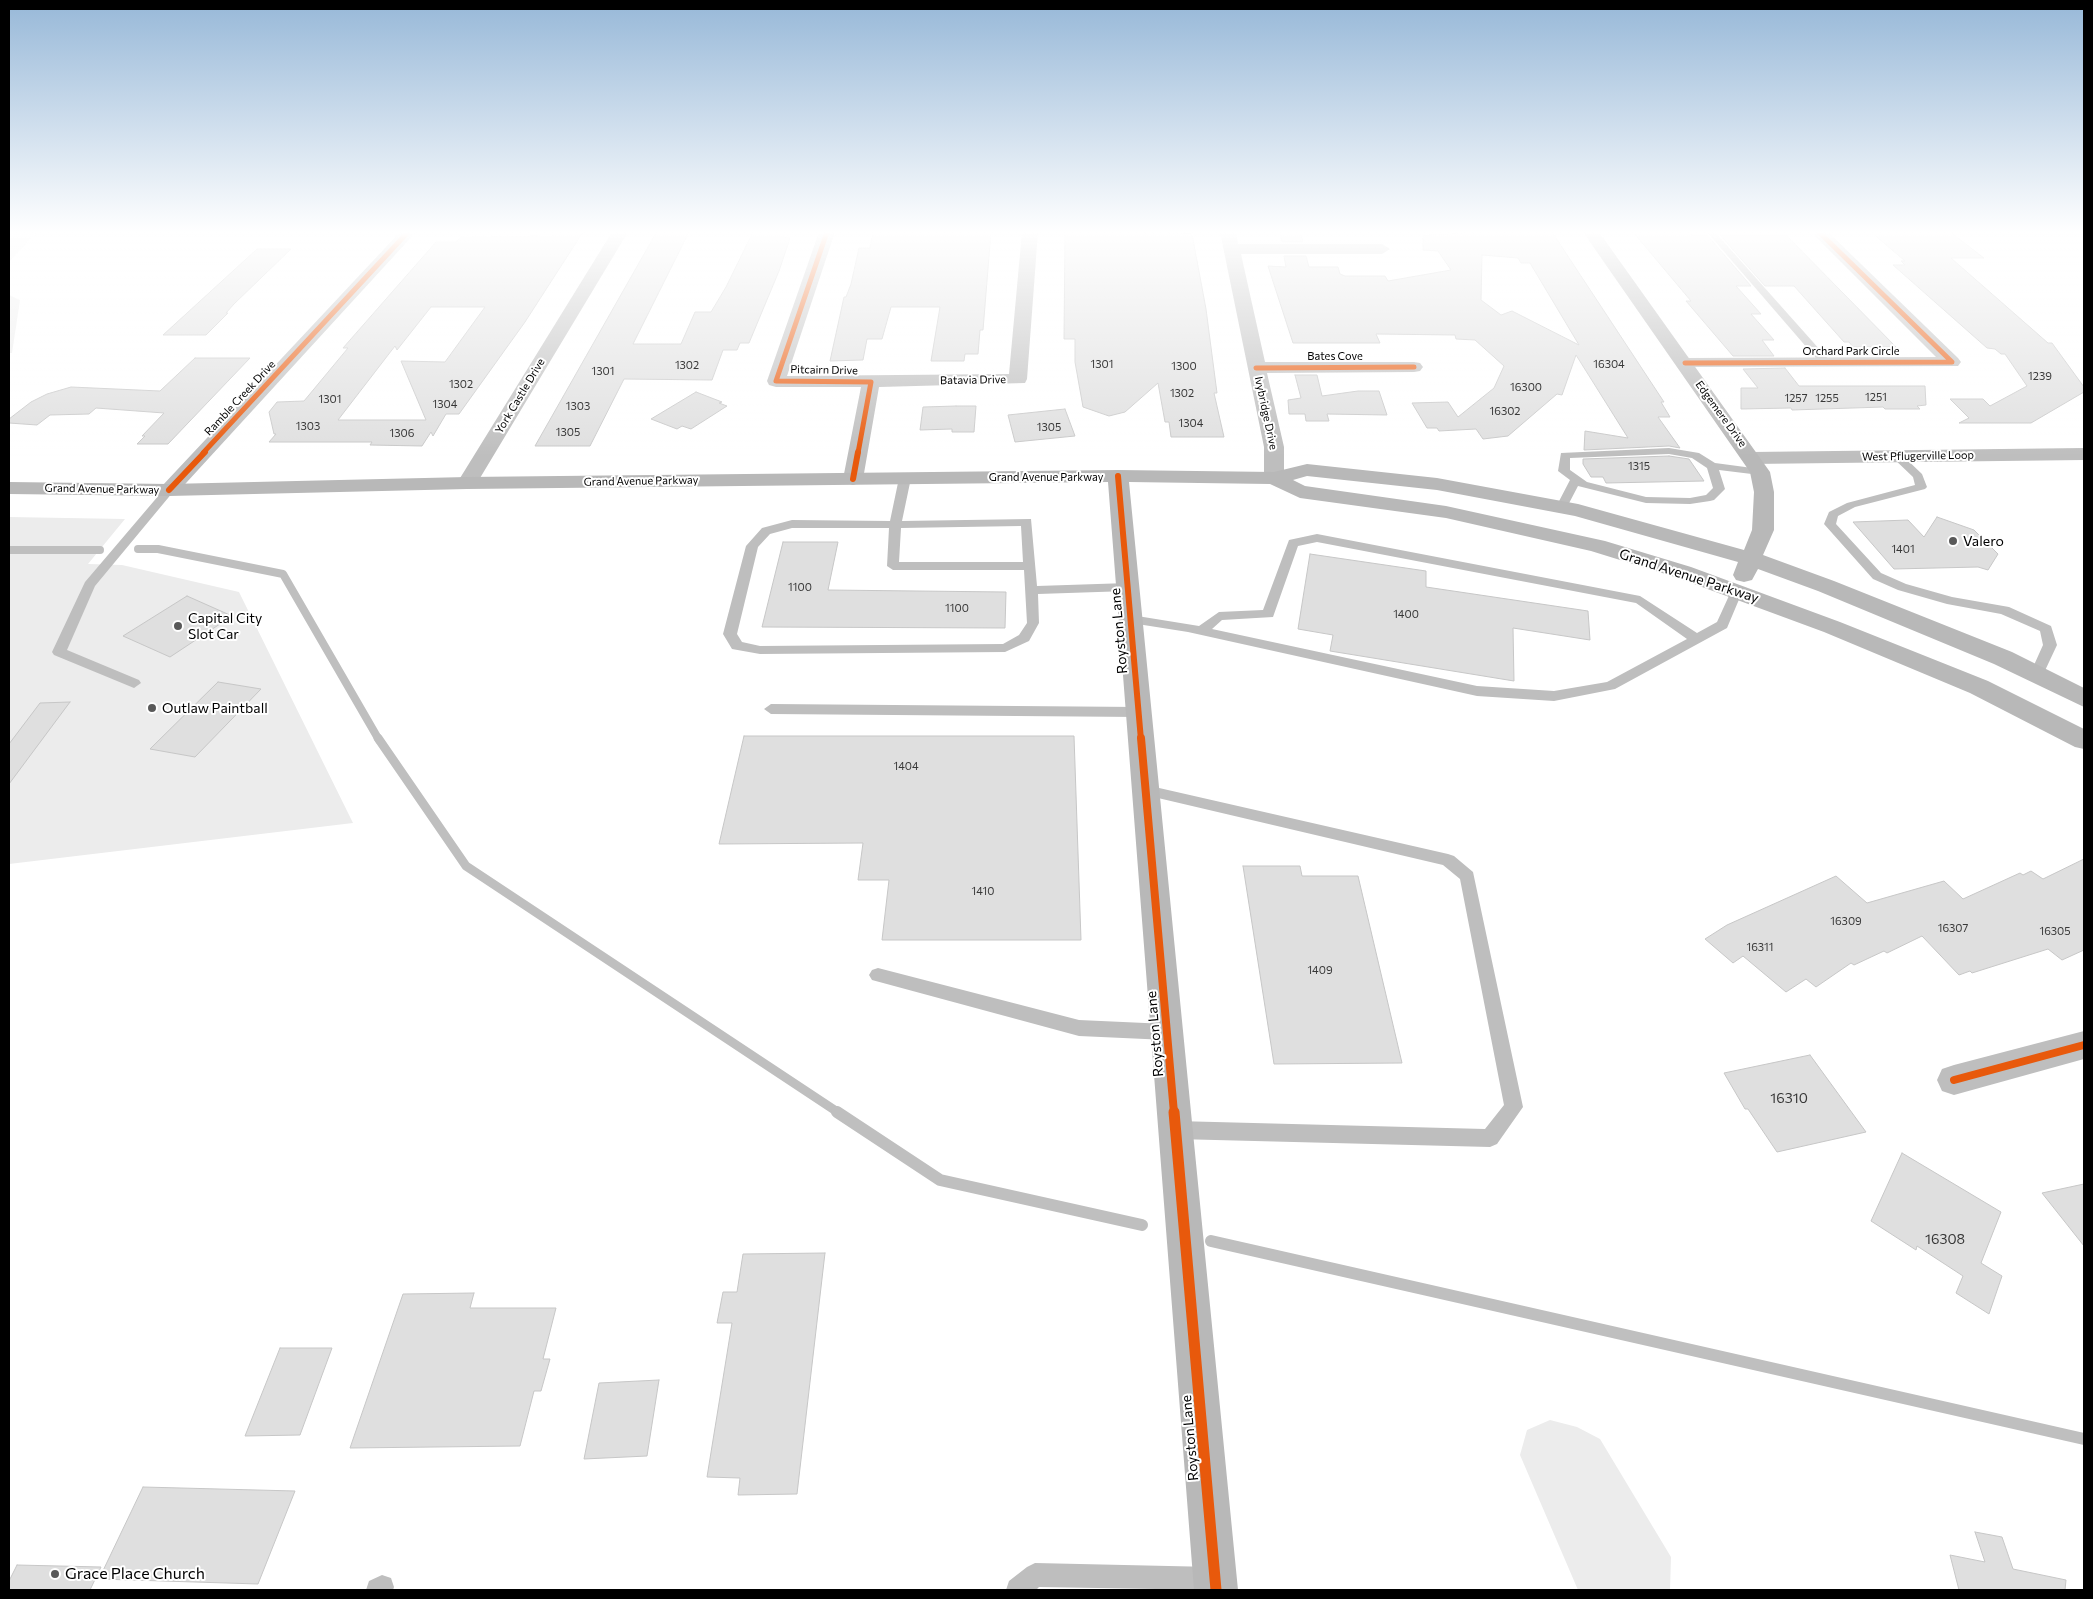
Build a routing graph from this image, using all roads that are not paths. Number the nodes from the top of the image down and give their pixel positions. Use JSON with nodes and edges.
{"nodes":[{"id":1,"x":339,"y":307,"type":"edge"},
{"id":2,"x":575,"y":307,"type":"edge"},
{"id":3,"x":801,"y":307,"type":"edge"},
{"id":4,"x":1024,"y":307,"type":"edge"},
{"id":5,"x":1243,"y":307,"type":"edge"},
{"id":6,"x":1644,"y":307,"type":"edge"},
{"id":7,"x":1776,"y":307,"type":"edge"},
{"id":8,"x":1895,"y":307,"type":"edge"},
{"id":9,"x":1825,"y":362,"type":"junction"},
{"id":10,"x":1684,"y":363,"type":"junction"},
{"id":11,"x":1414,"y":367,"type":"dead end"},
{"id":12,"x":1256,"y":368,"type":"junction"},
{"id":13,"x":871,"y":382,"type":"junction"},
{"id":14,"x":2084,"y":454,"type":"edge"},
{"id":15,"x":1897,"y":456,"type":"junction"},
{"id":16,"x":1756,"y":465,"type":"junction"},
{"id":17,"x":1712,"y":466,"type":"junction"},
{"id":18,"x":1118,"y":476,"type":"junction"},
{"id":19,"x":905,"y":478,"type":"junction"},
{"id":20,"x":1274,"y":478,"type":"junction"},
{"id":21,"x":853,"y":479,"type":"junction"},
{"id":22,"x":1576,"y":479,"type":"junction"},
{"id":23,"x":467,"y":483,"type":"junction"},
{"id":24,"x":9,"y":488,"type":"edge"},
{"id":25,"x":169,"y":490,"type":"junction"},
{"id":26,"x":1562,"y":507,"type":"junction"},
{"id":27,"x":895,"y":525,"type":"junction"},
{"id":28,"x":1752,"y":559,"type":"junction"},
{"id":29,"x":1030,"y":566,"type":"junction"},
{"id":30,"x":1128,"y":587,"type":"junction"},
{"id":31,"x":1031,"y":590,"type":"junction"},
{"id":32,"x":1736,"y":590,"type":"junction"},
{"id":33,"x":1130,"y":619,"type":"junction"},
{"id":34,"x":1202,"y":631,"type":"junction"},
{"id":35,"x":1696,"y":639,"type":"junction"},
{"id":36,"x":2037,"y":674,"type":"junction"},
{"id":37,"x":134,"y":683,"type":"dead end"},
{"id":38,"x":2084,"y":698,"type":"edge"},
{"id":39,"x":771,"y":710,"type":"dead end"},
{"id":40,"x":1139,"y":712,"type":"junction"},
{"id":41,"x":2084,"y":740,"type":"edge"},
{"id":42,"x":1146,"y":790,"type":"junction"},
{"id":43,"x":878,"y":975,"type":"dead end"},
{"id":44,"x":1167,"y":1032,"type":"junction"},
{"id":45,"x":2084,"y":1044,"type":"edge"},
{"id":46,"x":1954,"y":1080,"type":"dead end"},
{"id":47,"x":1176,"y":1130,"type":"junction"},
{"id":48,"x":1215,"y":1584,"type":"edge"},
{"id":49,"x":1018,"y":1590,"type":"edge"}],
"edges":[{"from":1,"to":25,"type":"street","name":"Ramble Creek Drive"},
{"from":2,"to":23,"type":"street","name":"York Castle Drive"},
{"from":3,"to":13,"type":"street","name":"Pitcairn Drive"},
{"from":4,"to":13,"type":"street","name":"Batavia Drive"},
{"from":5,"to":12,"type":"street","name":"Ivybridge Drive"},
{"from":6,"to":10,"type":"main road","name":"Edgemere Drive"},
{"from":7,"to":9,"type":"lane"},
{"from":8,"to":9,"type":"street","name":"Orchard Park Circle"},
{"from":9,"to":10,"type":"street","name":"Orchard Park Circle"},
{"from":10,"to":16,"type":"main road","name":"Edgemere Drive"},
{"from":11,"to":12,"type":"street","name":"Bates Cove"},
{"from":12,"to":20,"type":"street","name":"Ivybridge Drive"},
{"from":13,"to":21,"type":"street","name":"Pitcairn Drive"},
{"from":14,"to":15,"type":"street","name":"West Pflugerville Loop"},
{"from":15,"to":16,"type":"street","name":"West Pflugerville Loop"},
{"from":15,"to":36,"type":"lane"},
{"from":16,"to":17,"type":"lane"},
{"from":16,"to":28,"type":"main road","name":"Edgemere Drive"},
{"from":17,"to":22,"type":"lane"},
{"from":17,"to":22,"type":"lane"},
{"from":18,"to":19,"type":"main road","name":"Grand Avenue Parkway"},
{"from":18,"to":20,"type":"main road","name":"Grand Avenue Parkway"},
{"from":18,"to":30,"type":"main road","name":"Royston Lane"},
{"from":19,"to":21,"type":"main road","name":"Grand Avenue Parkway"},
{"from":19,"to":27,"type":"lane"},
{"from":20,"to":26,"type":"main road","name":"Grand Avenue Parkway"},
{"from":20,"to":32,"type":"main road","name":"Grand Avenue Parkway"},
{"from":21,"to":23,"type":"main road","name":"Grand Avenue Parkway"},
{"from":22,"to":26,"type":"lane"},
{"from":23,"to":25,"type":"main road","name":"Grand Avenue Parkway"},
{"from":24,"to":25,"type":"main road","name":"Grand Avenue Parkway"},
{"from":25,"to":37,"type":"lane"},
{"from":26,"to":28,"type":"main road","name":"Grand Avenue Parkway"},
{"from":27,"to":29,"type":"lane"},
{"from":27,"to":29,"type":"lane"},
{"from":27,"to":31,"type":"lane"},
{"from":28,"to":32,"type":"main road","name":"Edgemere Drive"},
{"from":28,"to":36,"type":"main road","name":"Grand Avenue Parkway"},
{"from":29,"to":31,"type":"lane"},
{"from":30,"to":31,"type":"lane"},
{"from":30,"to":33,"type":"main road","name":"Royston Lane"},
{"from":32,"to":35,"type":"lane"},
{"from":32,"to":41,"type":"main road","name":"Grand Avenue Parkway"},
{"from":33,"to":34,"type":"lane"},
{"from":33,"to":40,"type":"main road","name":"Royston Lane"},
{"from":34,"to":35,"type":"lane"},
{"from":34,"to":35,"type":"lane"},
{"from":36,"to":38,"type":"main road","name":"Grand Avenue Parkway"},
{"from":39,"to":40,"type":"lane"},
{"from":40,"to":42,"type":"main road","name":"Royston Lane"},
{"from":42,"to":44,"type":"main road","name":"Royston Lane"},
{"from":42,"to":47,"type":"lane"},
{"from":43,"to":44,"type":"lane"},
{"from":44,"to":47,"type":"main road","name":"Royston Lane"},
{"from":45,"to":46,"type":"street"},
{"from":47,"to":48,"type":"main road","name":"Royston Lane"},
{"from":48,"to":49,"type":"lane"}]}
